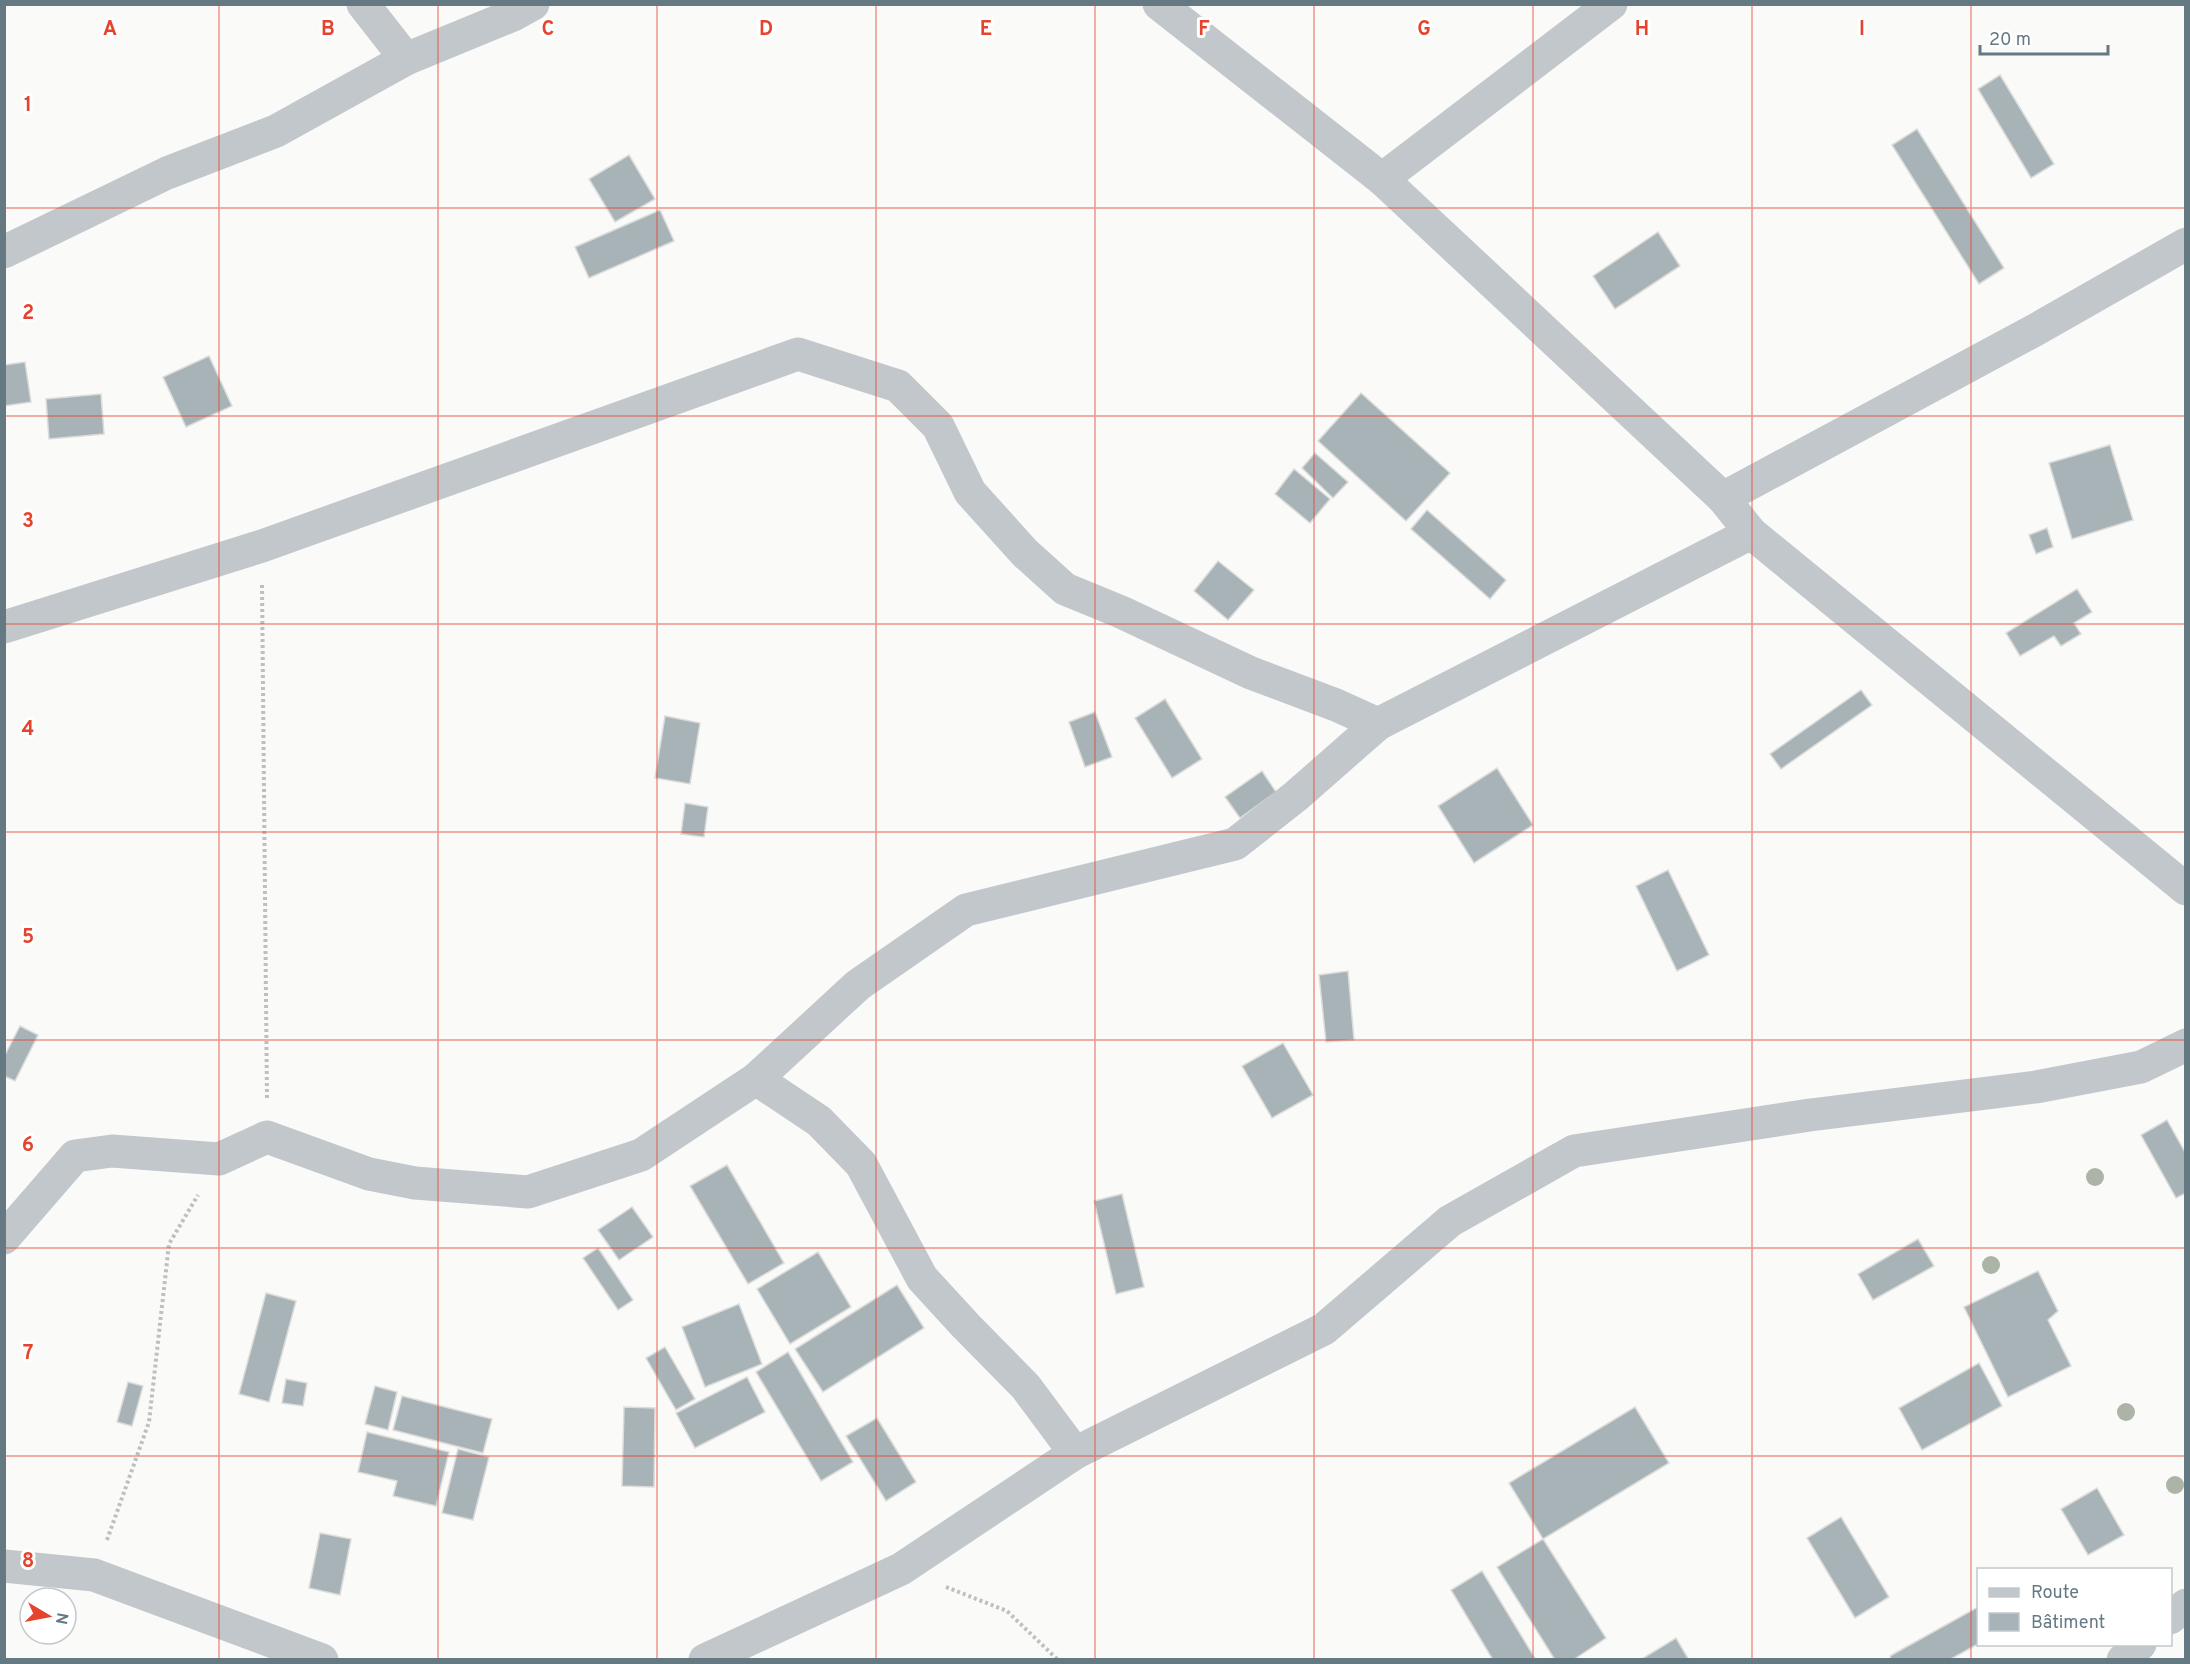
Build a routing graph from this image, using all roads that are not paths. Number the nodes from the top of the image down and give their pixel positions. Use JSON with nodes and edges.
{"nodes":[{"id":1,"x":363,"y":4,"type":"edge"},
{"id":2,"x":533,"y":4,"type":"edge"},
{"id":3,"x":1159,"y":4,"type":"edge"},
{"id":4,"x":1611,"y":4,"type":"edge"},
{"id":5,"x":406,"y":59,"type":"junction"},
{"id":6,"x":1382,"y":179,"type":"junction"},
{"id":7,"x":2186,"y":244,"type":"edge"},
{"id":8,"x":4,"y":252,"type":"edge"},
{"id":9,"x":1722,"y":498,"type":"junction"},
{"id":10,"x":1751,"y":533,"type":"junction"},
{"id":11,"x":4,"y":627,"type":"edge"},
{"id":12,"x":1378,"y":724,"type":"junction"},
{"id":13,"x":2186,"y":888,"type":"edge"},
{"id":14,"x":2186,"y":1045,"type":"edge"},
{"id":15,"x":756,"y":1079,"type":"junction"},
{"id":16,"x":4,"y":1238,"type":"edge"},
{"id":17,"x":1075,"y":1453,"type":"junction"},
{"id":18,"x":4,"y":1566,"type":"edge"},
{"id":19,"x":2186,"y":1605,"type":"edge"},
{"id":20,"x":2172,"y":1616,"type":"edge"},
{"id":21,"x":2138,"y":1646,"type":"edge"},
{"id":22,"x":322,"y":1659,"type":"edge"},
{"id":23,"x":705,"y":1659,"type":"edge"},
{"id":24,"x":2123,"y":1659,"type":"edge"}],
"edges":[{"from":1,"to":5,"type":"street"},
{"from":2,"to":5,"type":"street"},
{"from":3,"to":6,"type":"street"},
{"from":4,"to":6,"type":"street"},
{"from":5,"to":8,"type":"street"},
{"from":6,"to":9,"type":"street"},
{"from":7,"to":9,"type":"street"},
{"from":9,"to":10,"type":"street"},
{"from":10,"to":12,"type":"street"},
{"from":10,"to":13,"type":"street"},
{"from":11,"to":12,"type":"street"},
{"from":12,"to":15,"type":"street"},
{"from":14,"to":17,"type":"street"},
{"from":15,"to":16,"type":"street"},
{"from":15,"to":17,"type":"street"},
{"from":17,"to":23,"type":"street"},
{"from":18,"to":22,"type":"street"},
{"from":19,"to":20,"type":"street"},
{"from":21,"to":24,"type":"street"}]}
